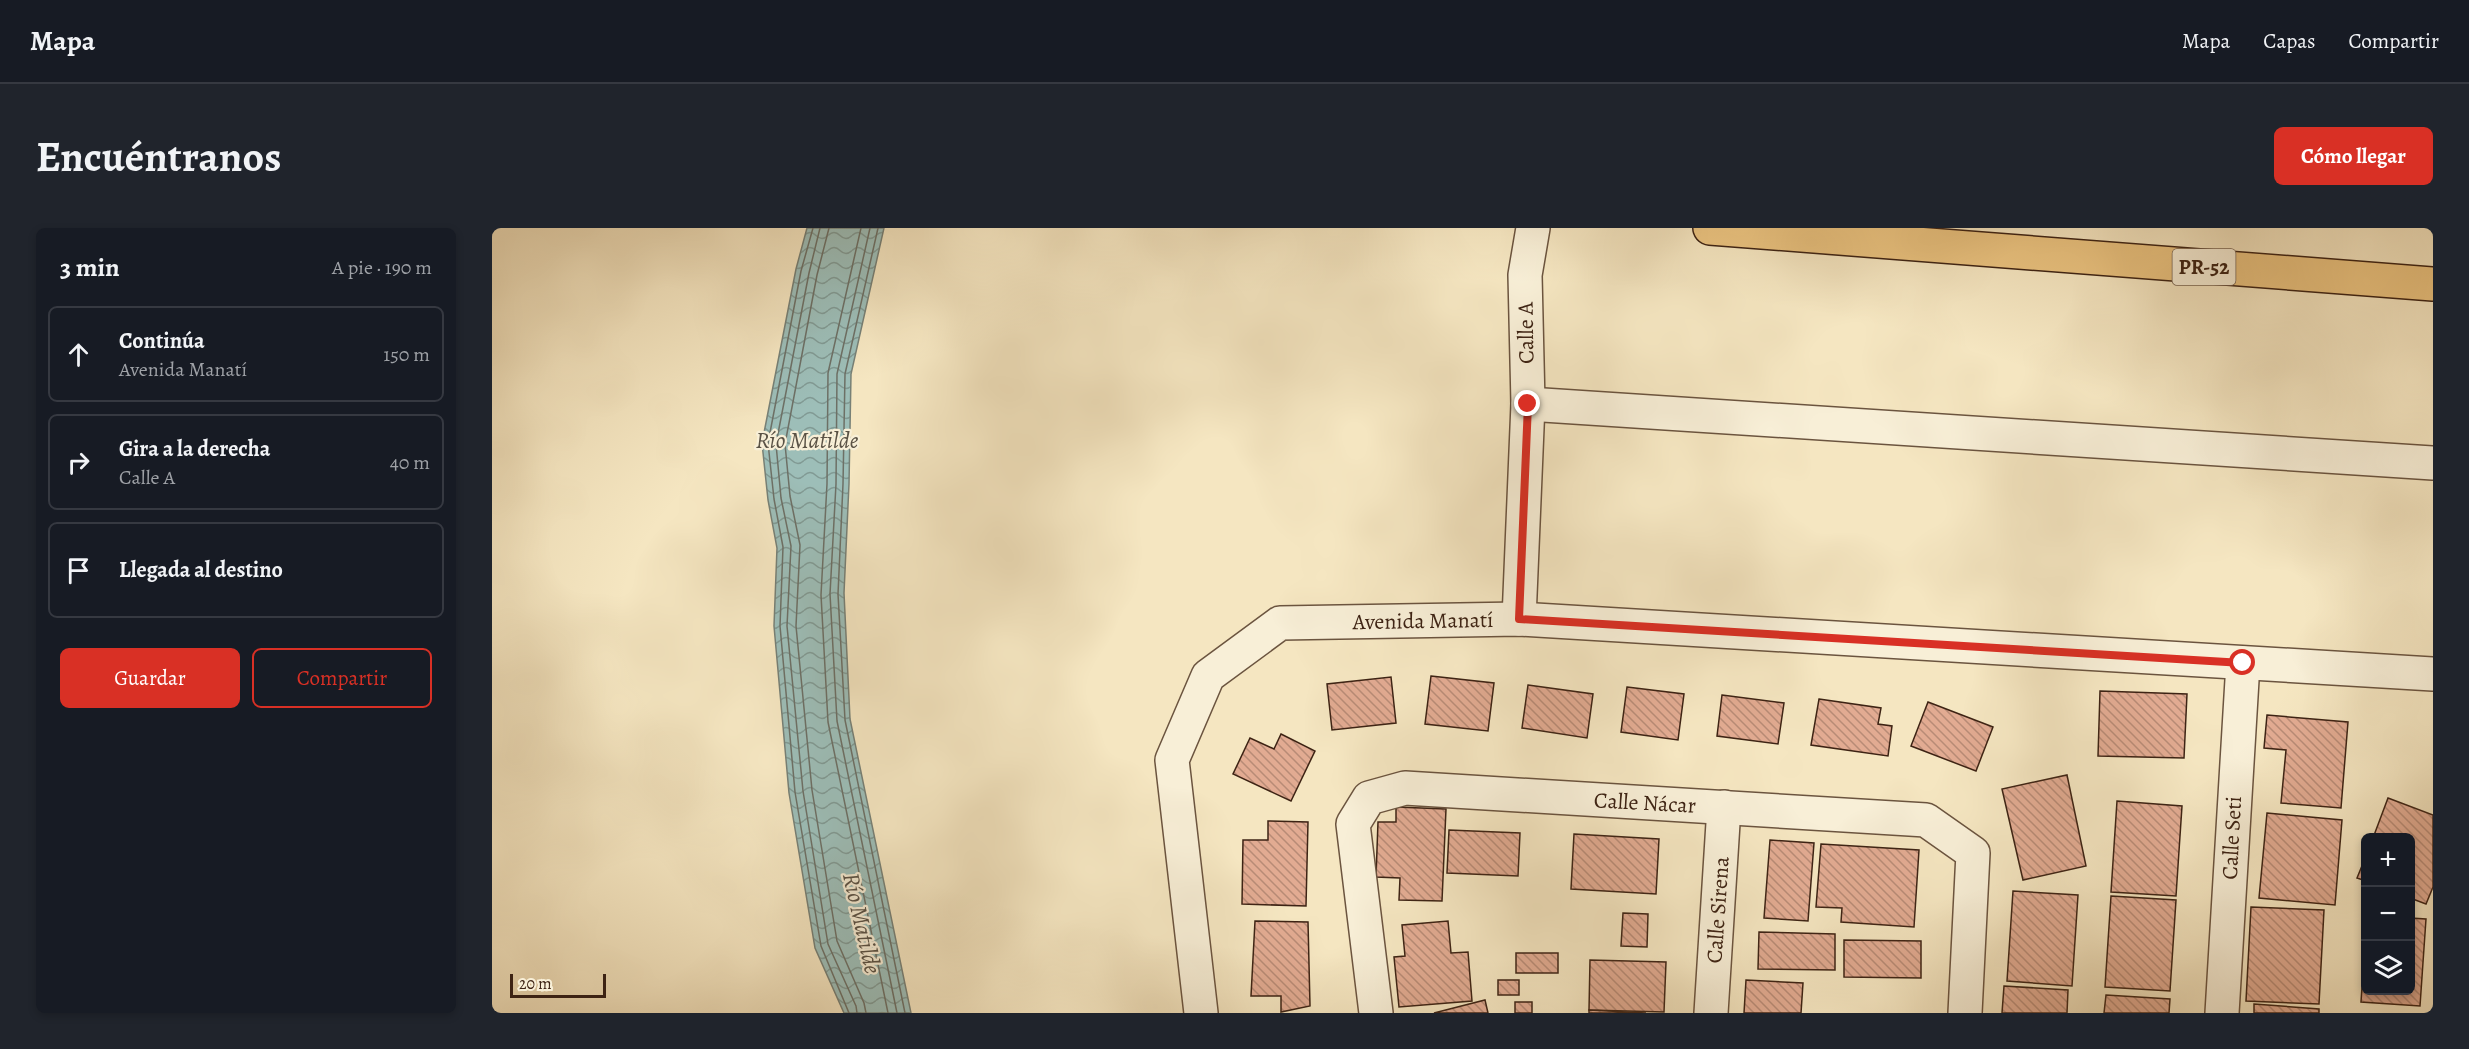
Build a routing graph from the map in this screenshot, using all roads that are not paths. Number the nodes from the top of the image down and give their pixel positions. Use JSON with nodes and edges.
{"nodes":[{"id":1,"x":1533,"y":228,"type":"edge"},
{"id":2,"x":1710,"y":228,"type":"edge"},
{"id":3,"x":2433,"y":284,"type":"edge"},
{"id":4,"x":1528,"y":404,"type":"junction"},
{"id":5,"x":2433,"y":463,"type":"edge"},
{"id":6,"x":1519,"y":619,"type":"junction"},
{"id":7,"x":2243,"y":663,"type":"junction"},
{"id":8,"x":2433,"y":674,"type":"edge"},
{"id":9,"x":1724,"y":807,"type":"junction"},
{"id":10,"x":1201,"y":1013,"type":"edge"},
{"id":11,"x":1376,"y":1013,"type":"edge"},
{"id":12,"x":1711,"y":1013,"type":"edge"},
{"id":13,"x":1965,"y":1013,"type":"edge"},
{"id":14,"x":2222,"y":1013,"type":"edge"}],
"edges":[{"from":1,"to":4,"type":"street","name":"Calle A"},
{"from":2,"to":3,"type":"highway","number":"PR-52"},
{"from":4,"to":5,"type":"street"},
{"from":4,"to":6,"type":"street","name":"Calle A"},
{"from":6,"to":7,"type":"street","name":"Avenida Manatí"},
{"from":6,"to":10,"type":"street","name":"Avenida Manatí"},
{"from":7,"to":8,"type":"street","name":"Avenida Manatí"},
{"from":7,"to":14,"type":"street","name":"Calle Seti"},
{"from":9,"to":11,"type":"street","name":"Calle Nácar"},
{"from":9,"to":12,"type":"street","name":"Calle Sirena"},
{"from":9,"to":13,"type":"street","name":"Calle Nácar"}]}
